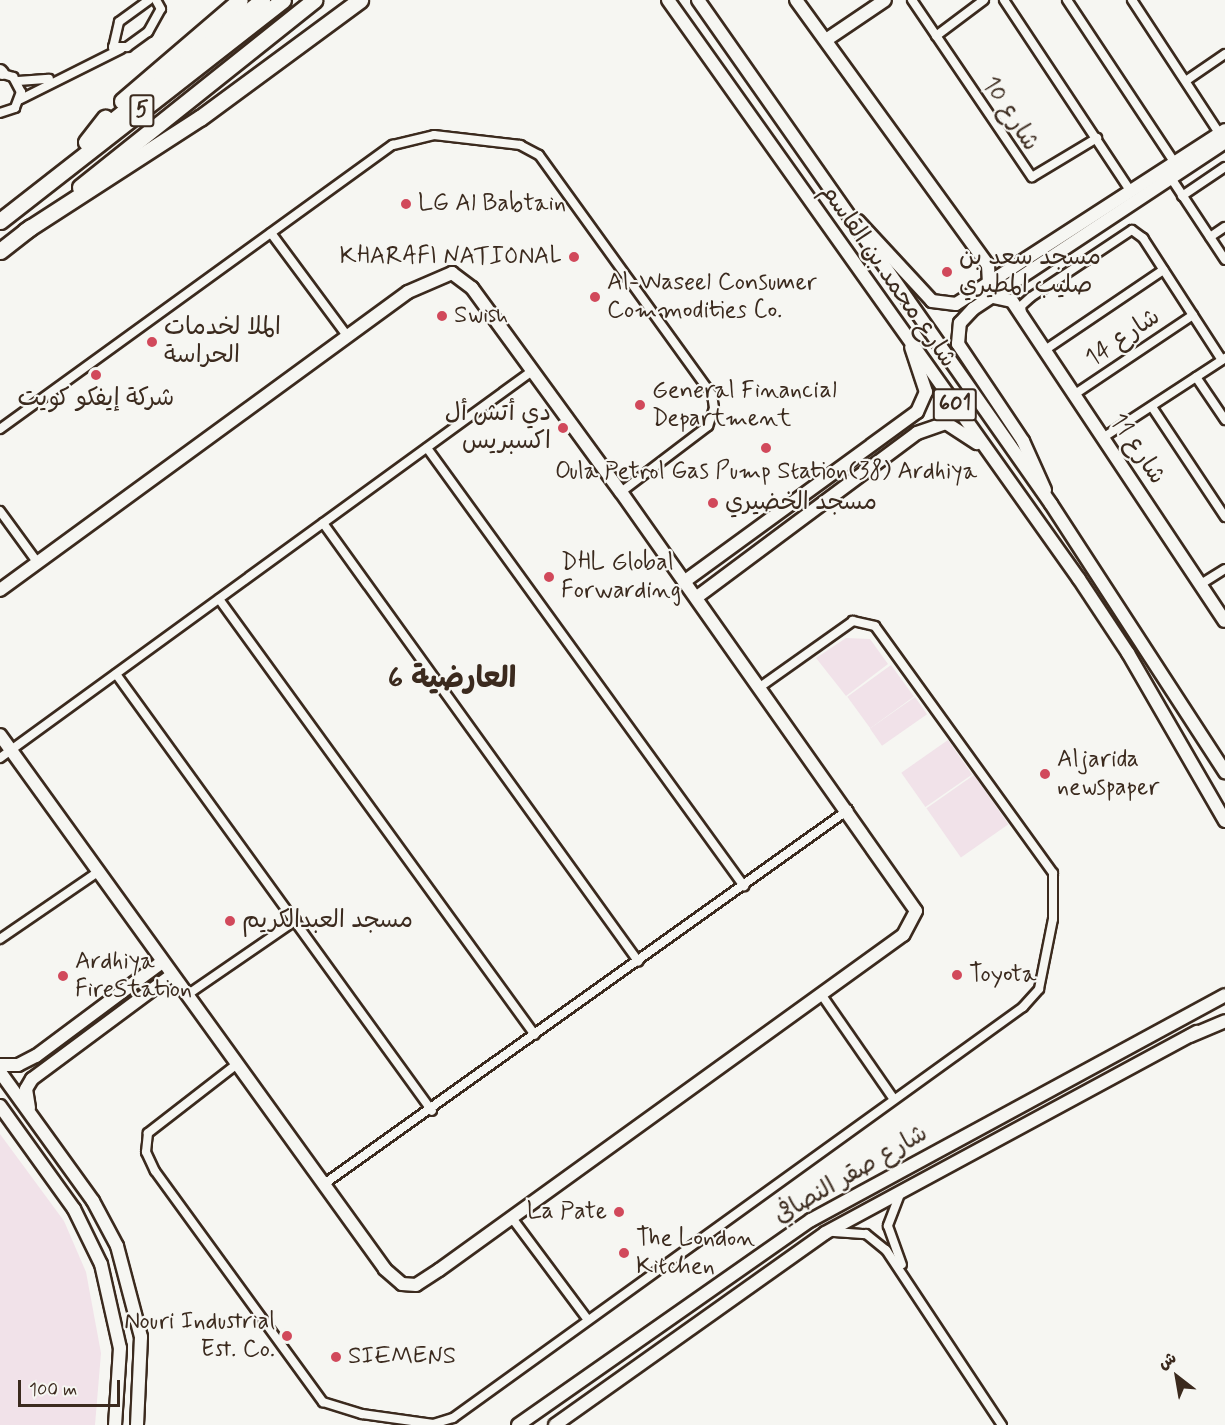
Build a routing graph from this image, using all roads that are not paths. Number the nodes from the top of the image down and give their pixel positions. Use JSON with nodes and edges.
{"nodes":[{"id":1,"x":149,"y":0,"type":"edge"},
{"id":2,"x":156,"y":0,"type":"edge"},
{"id":3,"x":166,"y":0,"type":"edge"},
{"id":4,"x":240,"y":0,"type":"edge"},
{"id":5,"x":262,"y":0,"type":"edge"},
{"id":6,"x":283,"y":0,"type":"edge"},
{"id":7,"x":314,"y":0,"type":"edge"},
{"id":8,"x":360,"y":0,"type":"edge"},
{"id":9,"x":668,"y":0,"type":"edge"},
{"id":10,"x":698,"y":0,"type":"edge"},
{"id":11,"x":796,"y":0,"type":"edge"},
{"id":12,"x":885,"y":0,"type":"edge"},
{"id":13,"x":912,"y":0,"type":"edge"},
{"id":14,"x":984,"y":0,"type":"edge"},
{"id":15,"x":1004,"y":0,"type":"edge"},
{"id":16,"x":1067,"y":0,"type":"edge"},
{"id":17,"x":1132,"y":0,"type":"edge"},
{"id":18,"x":161,"y":9,"type":"junction"},
{"id":19,"x":936,"y":36,"type":"junction"},
{"id":20,"x":111,"y":39,"type":"junction"},
{"id":21,"x":826,"y":40,"type":"junction"},
{"id":22,"x":120,"y":49,"type":"junction"},
{"id":23,"x":1225,"y":54,"type":"edge"},
{"id":24,"x":1,"y":73,"type":"edge"},
{"id":25,"x":1187,"y":80,"type":"junction"},
{"id":26,"x":18,"y":81,"type":"junction"},
{"id":27,"x":21,"y":99,"type":"junction"},
{"id":28,"x":2,"y":113,"type":"edge"},
{"id":29,"x":1223,"y":135,"type":"edge"},
{"id":30,"x":1097,"y":138,"type":"junction"},
{"id":31,"x":86,"y":142,"type":"junction"},
{"id":32,"x":1175,"y":163,"type":"junction"},
{"id":33,"x":1225,"y":167,"type":"edge"},
{"id":34,"x":64,"y":171,"type":"junction"},
{"id":35,"x":1171,"y":178,"type":"junction"},
{"id":36,"x":1131,"y":192,"type":"junction"},
{"id":37,"x":1182,"y":196,"type":"junction"},
{"id":38,"x":851,"y":214,"type":"junction"},
{"id":39,"x":0,"y":221,"type":"edge"},
{"id":40,"x":1225,"y":227,"type":"edge"},
{"id":41,"x":25,"y":231,"type":"junction"},
{"id":42,"x":271,"y":233,"type":"junction"},
{"id":43,"x":1210,"y":237,"type":"junction"},
{"id":44,"x":0,"y":251,"type":"edge"},
{"id":45,"x":1225,"y":260,"type":"edge"},
{"id":46,"x":988,"y":265,"type":"junction"},
{"id":47,"x":1163,"y":270,"type":"junction"},
{"id":48,"x":1016,"y":274,"type":"junction"},
{"id":49,"x":987,"y":293,"type":"junction"},
{"id":50,"x":1012,"y":301,"type":"junction"},
{"id":51,"x":1022,"y":315,"type":"junction"},
{"id":52,"x":1193,"y":315,"type":"junction"},
{"id":53,"x":348,"y":336,"type":"junction"},
{"id":54,"x":910,"y":343,"type":"junction"},
{"id":55,"x":1045,"y":350,"type":"junction"},
{"id":56,"x":1224,"y":359,"type":"edge"},
{"id":57,"x":532,"y":371,"type":"junction"},
{"id":58,"x":1196,"y":377,"type":"junction"},
{"id":59,"x":1075,"y":394,"type":"junction"},
{"id":60,"x":1152,"y":407,"type":"junction"},
{"id":61,"x":1225,"y":420,"type":"edge"},
{"id":62,"x":906,"y":422,"type":"junction"},
{"id":63,"x":0,"y":429,"type":"edge"},
{"id":64,"x":917,"y":433,"type":"junction"},
{"id":65,"x":1104,"y":437,"type":"junction"},
{"id":66,"x":427,"y":447,"type":"junction"},
{"id":67,"x":621,"y":492,"type":"junction"},
{"id":68,"x":1052,"y":504,"type":"junction"},
{"id":69,"x":0,"y":511,"type":"edge"},
{"id":70,"x":1225,"y":517,"type":"edge"},
{"id":71,"x":323,"y":524,"type":"junction"},
{"id":72,"x":37,"y":562,"type":"junction"},
{"id":73,"x":1225,"y":568,"type":"edge"},
{"id":74,"x":1079,"y":579,"type":"junction"},
{"id":75,"x":685,"y":581,"type":"junction"},
{"id":76,"x":1201,"y":584,"type":"junction"},
{"id":77,"x":0,"y":590,"type":"edge"},
{"id":78,"x":697,"y":597,"type":"junction"},
{"id":79,"x":219,"y":599,"type":"junction"},
{"id":80,"x":1225,"y":621,"type":"edge"},
{"id":81,"x":1128,"y":653,"type":"junction"},
{"id":82,"x":116,"y":674,"type":"junction"},
{"id":83,"x":760,"y":687,"type":"junction"},
{"id":84,"x":0,"y":735,"type":"edge"},
{"id":85,"x":1213,"y":752,"type":"junction"},
{"id":86,"x":5,"y":754,"type":"edge"},
{"id":87,"x":1225,"y":772,"type":"edge"},
{"id":88,"x":848,"y":810,"type":"junction"},
{"id":89,"x":1225,"y":821,"type":"edge"},
{"id":90,"x":98,"y":872,"type":"junction"},
{"id":91,"x":744,"y":886,"type":"junction"},
{"id":92,"x":296,"y":920,"type":"junction"},
{"id":93,"x":0,"y":939,"type":"edge"},
{"id":94,"x":638,"y":961,"type":"junction"},
{"id":95,"x":162,"y":962,"type":"junction"},
{"id":96,"x":172,"y":975,"type":"junction"},
{"id":97,"x":821,"y":994,"type":"junction"},
{"id":98,"x":187,"y":995,"type":"junction"},
{"id":99,"x":1225,"y":995,"type":"edge"},
{"id":100,"x":1225,"y":1016,"type":"edge"},
{"id":101,"x":1225,"y":1021,"type":"edge"},
{"id":102,"x":536,"y":1035,"type":"junction"},
{"id":103,"x":62,"y":1036,"type":"junction"},
{"id":104,"x":1190,"y":1036,"type":"junction"},
{"id":105,"x":70,"y":1048,"type":"junction"},
{"id":106,"x":237,"y":1064,"type":"junction"},
{"id":107,"x":0,"y":1065,"type":"edge"},
{"id":108,"x":0,"y":1072,"type":"edge"},
{"id":109,"x":893,"y":1098,"type":"junction"},
{"id":110,"x":0,"y":1106,"type":"edge"},
{"id":111,"x":432,"y":1111,"type":"junction"},
{"id":112,"x":31,"y":1114,"type":"junction"},
{"id":113,"x":4,"y":1116,"type":"edge"},
{"id":114,"x":324,"y":1184,"type":"junction"},
{"id":115,"x":904,"y":1189,"type":"junction"},
{"id":116,"x":512,"y":1218,"type":"junction"},
{"id":117,"x":825,"y":1233,"type":"junction"},
{"id":118,"x":588,"y":1320,"type":"junction"},
{"id":119,"x":138,"y":1424,"type":"edge"},
{"id":120,"x":115,"y":1425,"type":"edge"},
{"id":121,"x":518,"y":1425,"type":"edge"},
{"id":122,"x":555,"y":1425,"type":"edge"},
{"id":123,"x":1002,"y":1425,"type":"edge"},
{"id":124,"x":1009,"y":1425,"type":"edge"}],
"edges":[{"from":1,"to":20,"type":"street"},
{"from":2,"to":18,"type":"street"},
{"from":3,"to":18,"type":"street"},
{"from":4,"to":31,"type":"highway"},
{"from":5,"to":31,"type":"highway"},
{"from":6,"to":34,"type":"highway","number":"5"},
{"from":7,"to":41,"type":"highway","number":"5"},
{"from":8,"to":41,"type":"highway"},
{"from":9,"to":54,"type":"street","name":"شارع محمد بن القاسم","number":"601"},
{"from":10,"to":38,"type":"street","name":"شارع محمد بن القاسم","number":"601"},
{"from":11,"to":21,"type":"street"},
{"from":12,"to":21,"type":"street"},
{"from":13,"to":19,"type":"street","name":"شارع 10"},
{"from":14,"to":19,"type":"street"},
{"from":15,"to":30,"type":"street"},
{"from":16,"to":32,"type":"street"},
{"from":17,"to":25,"type":"street"},
{"from":18,"to":22,"type":"street"},
{"from":19,"to":30,"type":"street","name":"شارع 10"},
{"from":20,"to":22,"type":"street"},
{"from":20,"to":26,"type":"street"},
{"from":21,"to":46,"type":"street"},
{"from":22,"to":27,"type":"street"},
{"from":23,"to":25,"type":"street"},
{"from":24,"to":26,"type":"street"},
{"from":25,"to":29,"type":"street"},
{"from":26,"to":27,"type":"street"},
{"from":27,"to":28,"type":"street"},
{"from":29,"to":32,"type":"street"},
{"from":29,"to":35,"type":"street"},
{"from":30,"to":36,"type":"street"},
{"from":31,"to":34,"type":"highway"},
{"from":32,"to":36,"type":"street"},
{"from":33,"to":37,"type":"street"},
{"from":34,"to":39,"type":"highway","number":"5"},
{"from":35,"to":37,"type":"street"},
{"from":35,"to":48,"type":"street"},
{"from":36,"to":48,"type":"street"},
{"from":37,"to":43,"type":"street"},
{"from":38,"to":49,"type":"street"},
{"from":38,"to":68,"type":"street","name":"شارع محمد بن القاسم","number":"601"},
{"from":40,"to":43,"type":"street"},
{"from":41,"to":44,"type":"highway","number":"5"},
{"from":42,"to":53,"type":"street"},
{"from":42,"to":63,"type":"street"},
{"from":42,"to":67,"type":"street"},
{"from":43,"to":45,"type":"street"},
{"from":46,"to":48,"type":"street"},
{"from":46,"to":49,"type":"street"},
{"from":47,"to":51,"type":"street"},
{"from":47,"to":52,"type":"street"},
{"from":47,"to":55,"type":"street"},
{"from":48,"to":49,"type":"street"},
{"from":48,"to":50,"type":"street"},
{"from":49,"to":50,"type":"street"},
{"from":49,"to":68,"type":"street"},
{"from":50,"to":51,"type":"street","name":"شارع 11"},
{"from":51,"to":55,"type":"street","name":"شارع 11"},
{"from":52,"to":56,"type":"street"},
{"from":52,"to":59,"type":"street","name":"شارع 14"},
{"from":53,"to":57,"type":"street"},
{"from":53,"to":72,"type":"street"},
{"from":54,"to":62,"type":"street"},
{"from":54,"to":74,"type":"street","name":"شارع محمد بن القاسم","number":"601"},
{"from":55,"to":59,"type":"street","name":"شارع 11"},
{"from":56,"to":58,"type":"street"},
{"from":57,"to":66,"type":"street"},
{"from":57,"to":67,"type":"street"},
{"from":58,"to":60,"type":"street"},
{"from":58,"to":61,"type":"street"},
{"from":59,"to":65,"type":"street","name":"شارع 11"},
{"from":60,"to":65,"type":"street"},
{"from":60,"to":70,"type":"street"},
{"from":62,"to":64,"type":"street"},
{"from":62,"to":75,"type":"street"},
{"from":64,"to":74,"type":"street"},
{"from":64,"to":78,"type":"street"},
{"from":65,"to":76,"type":"street","name":"شارع 11"},
{"from":66,"to":71,"type":"street"},
{"from":66,"to":91,"type":"street"},
{"from":67,"to":75,"type":"street"},
{"from":68,"to":85,"type":"street","name":"شارع محمد بن القاسم","number":"601"},
{"from":69,"to":72,"type":"street"},
{"from":71,"to":79,"type":"street"},
{"from":71,"to":94,"type":"street"},
{"from":72,"to":77,"type":"street"},
{"from":73,"to":76,"type":"street"},
{"from":74,"to":81,"type":"street","name":"شارع محمد بن القاسم","number":"601"},
{"from":75,"to":78,"type":"street"},
{"from":76,"to":80,"type":"street","name":"شارع 11"},
{"from":78,"to":83,"type":"street"},
{"from":79,"to":82,"type":"street"},
{"from":79,"to":102,"type":"street"},
{"from":81,"to":85,"type":"street"},
{"from":81,"to":89,"type":"street","name":"شارع محمد بن القاسم","number":"601"},
{"from":82,"to":86,"type":"street"},
{"from":82,"to":92,"type":"street"},
{"from":83,"to":88,"type":"street"},
{"from":83,"to":109,"type":"street"},
{"from":84,"to":86,"type":"street"},
{"from":85,"to":87,"type":"street","name":"شارع محمد بن القاسم","number":"601"},
{"from":86,"to":90,"type":"street"},
{"from":88,"to":91,"type":"street"},
{"from":88,"to":97,"type":"street"},
{"from":90,"to":93,"type":"street"},
{"from":90,"to":95,"type":"street"},
{"from":91,"to":94,"type":"street"},
{"from":92,"to":98,"type":"street"},
{"from":92,"to":111,"type":"street"},
{"from":94,"to":102,"type":"street"},
{"from":95,"to":96,"type":"street"},
{"from":95,"to":103,"type":"street"},
{"from":96,"to":98,"type":"street"},
{"from":96,"to":105,"type":"street"},
{"from":97,"to":109,"type":"street"},
{"from":97,"to":116,"type":"street"},
{"from":98,"to":106,"type":"street"},
{"from":99,"to":121,"type":"street","name":"شارع صقر النصافي"},
{"from":100,"to":104,"type":"street","name":"شارع صقر النصافي"},
{"from":101,"to":104,"type":"street"},
{"from":102,"to":111,"type":"street"},
{"from":103,"to":105,"type":"street"},
{"from":103,"to":107,"type":"street"},
{"from":104,"to":115,"type":"street","name":"شارع صقر النصافي"},
{"from":105,"to":112,"type":"street"},
{"from":106,"to":114,"type":"street"},
{"from":106,"to":118,"type":"street"},
{"from":108,"to":112,"type":"street"},
{"from":109,"to":118,"type":"street"},
{"from":110,"to":113,"type":"street"},
{"from":111,"to":114,"type":"street"},
{"from":112,"to":119,"type":"street"},
{"from":113,"to":120,"type":"street"},
{"from":114,"to":116,"type":"street"},
{"from":115,"to":117,"type":"street","name":"شارع صقر النصافي"},
{"from":115,"to":124,"type":"street"},
{"from":116,"to":118,"type":"street"},
{"from":117,"to":122,"type":"street","name":"شارع صقر النصافي"},
{"from":117,"to":123,"type":"street"}]}
